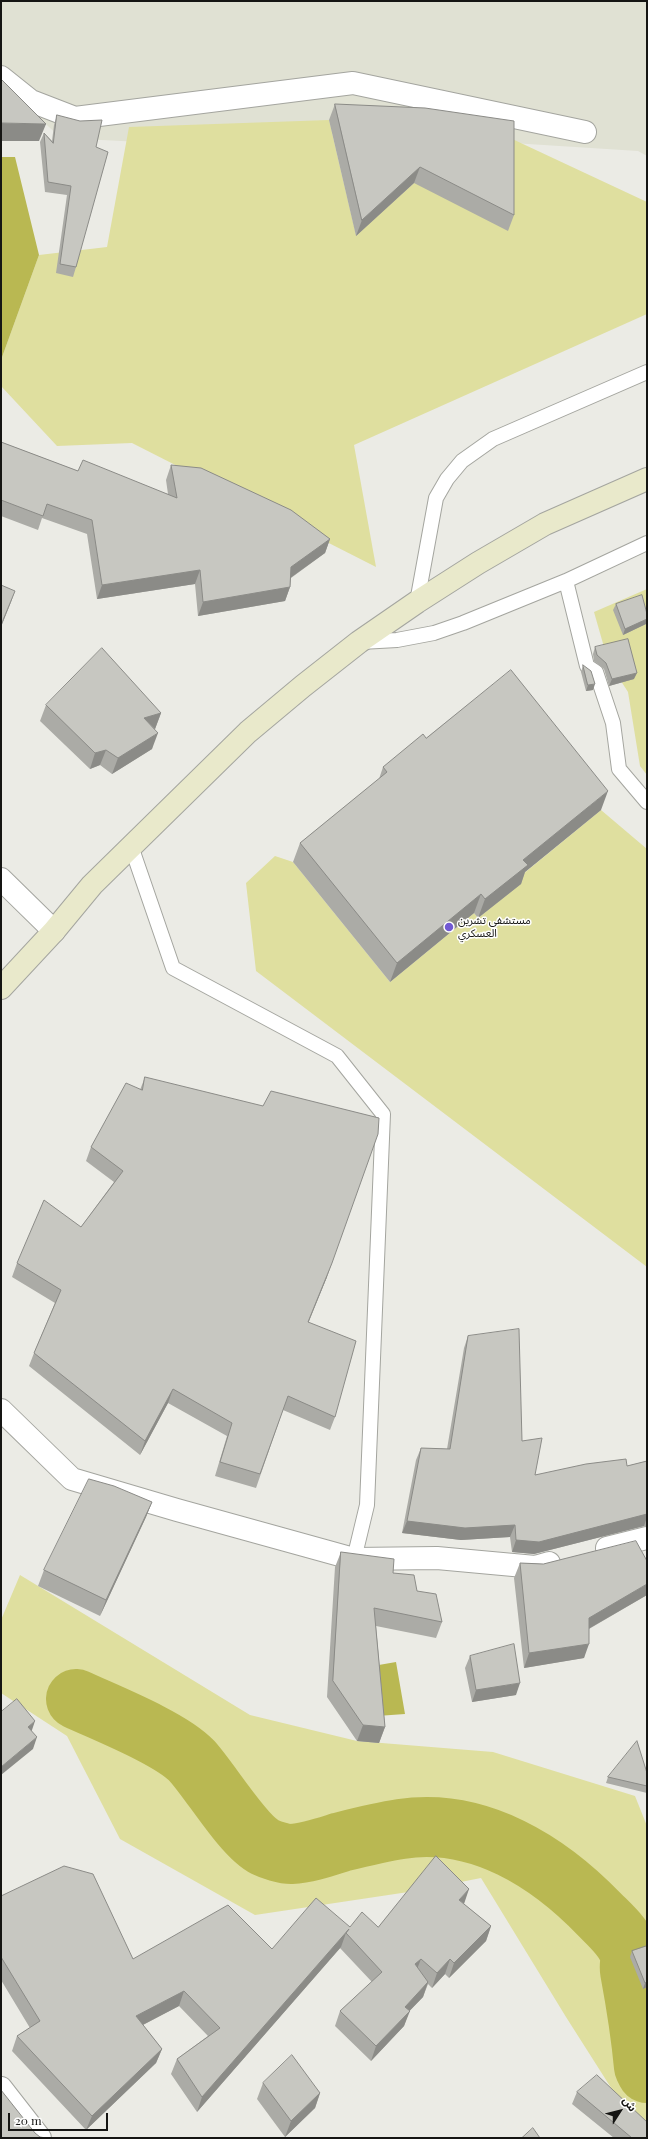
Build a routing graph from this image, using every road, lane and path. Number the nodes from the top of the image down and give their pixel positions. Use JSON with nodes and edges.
{"nodes":[{"id":1,"x":1,"y":77,"type":"edge"},
{"id":2,"x":585,"y":132,"type":"dead end"},
{"id":3,"x":647,"y":372,"type":"edge"},
{"id":4,"x":647,"y":479,"type":"edge"},
{"id":5,"x":647,"y":543,"type":"edge"},
{"id":6,"x":566,"y":581,"type":"junction"},
{"id":7,"x":417,"y":602,"type":"junction"},
{"id":8,"x":359,"y":642,"type":"junction"},
{"id":9,"x":647,"y":802,"type":"edge"},
{"id":10,"x":131,"y":846,"type":"junction"},
{"id":11,"x":1,"y":879,"type":"edge"},
{"id":12,"x":54,"y":931,"type":"junction"},
{"id":13,"x":1,"y":988,"type":"edge"},
{"id":14,"x":1,"y":1410,"type":"edge"},
{"id":15,"x":647,"y":1538,"type":"edge"},
{"id":16,"x":587,"y":1553,"type":"edge"},
{"id":17,"x":565,"y":1559,"type":"edge"},
{"id":18,"x":354,"y":1560,"type":"junction"},
{"id":19,"x":1,"y":2088,"type":"edge"},
{"id":20,"x":40,"y":2138,"type":"edge"}],
"edges":[{"from":1,"to":2,"type":"street"},
{"from":3,"to":7,"type":"lane"},
{"from":4,"to":7,"type":"main road"},
{"from":5,"to":6,"type":"lane"},
{"from":6,"to":8,"type":"lane"},
{"from":6,"to":9,"type":"lane"},
{"from":7,"to":8,"type":"main road"},
{"from":8,"to":10,"type":"main road"},
{"from":10,"to":12,"type":"main road"},
{"from":10,"to":18,"type":"lane"},
{"from":11,"to":12,"type":"street"},
{"from":12,"to":13,"type":"main road"},
{"from":14,"to":18,"type":"street"},
{"from":15,"to":16,"type":"street"},
{"from":17,"to":18,"type":"street"},
{"from":19,"to":20,"type":"street"}]}
